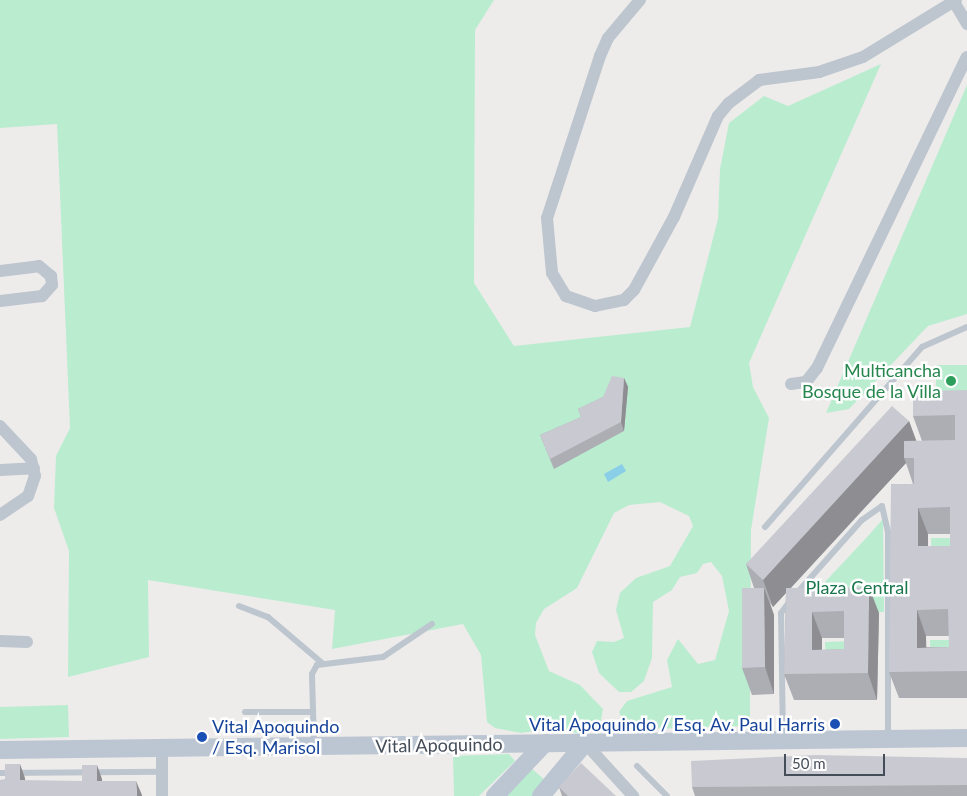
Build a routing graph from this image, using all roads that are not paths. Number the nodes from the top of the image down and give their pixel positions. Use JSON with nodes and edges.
{"nodes":[{"id":1,"x":640,"y":0,"type":"edge"},
{"id":2,"x":955,"y":1,"type":"edge"},
{"id":3,"x":967,"y":24,"type":"edge"},
{"id":4,"x":967,"y":57,"type":"edge"},
{"id":5,"x":0,"y":271,"type":"edge"},
{"id":6,"x":0,"y":301,"type":"edge"},
{"id":7,"x":967,"y":327,"type":"edge"},
{"id":8,"x":792,"y":384,"type":"dead end"},
{"id":9,"x":0,"y":426,"type":"edge"},
{"id":10,"x":34,"y":468,"type":"junction"},
{"id":11,"x":0,"y":470,"type":"edge"},
{"id":12,"x":0,"y":515,"type":"edge"},
{"id":13,"x":765,"y":527,"type":"dead end"},
{"id":14,"x":239,"y":606,"type":"dead end"},
{"id":15,"x":432,"y":624,"type":"dead end"},
{"id":16,"x":0,"y":641,"type":"edge"},
{"id":17,"x":27,"y":642,"type":"dead end"},
{"id":18,"x":322,"y":663,"type":"junction"},
{"id":19,"x":245,"y":712,"type":"dead end"},
{"id":20,"x":313,"y":712,"type":"junction"},
{"id":21,"x":888,"y":738,"type":"junction"},
{"id":22,"x":967,"y":738,"type":"edge"},
{"id":23,"x":783,"y":740,"type":"junction"},
{"id":24,"x":545,"y":743,"type":"junction"},
{"id":25,"x":585,"y":743,"type":"junction"},
{"id":26,"x":314,"y":746,"type":"junction"},
{"id":27,"x":162,"y":748,"type":"junction"},
{"id":28,"x":0,"y":750,"type":"edge"},
{"id":29,"x":637,"y":766,"type":"dead end"},
{"id":30,"x":162,"y":772,"type":"junction"},
{"id":31,"x":0,"y":773,"type":"edge"},
{"id":32,"x":162,"y":796,"type":"edge"},
{"id":33,"x":495,"y":796,"type":"edge"},
{"id":34,"x":541,"y":796,"type":"edge"},
{"id":35,"x":633,"y":796,"type":"edge"},
{"id":36,"x":667,"y":796,"type":"edge"}],
"edges":[{"from":1,"to":2,"type":"street"},
{"from":2,"to":3,"type":"street"},
{"from":4,"to":8,"type":"street"},
{"from":5,"to":6,"type":"street"},
{"from":7,"to":13,"type":"lane"},
{"from":9,"to":10,"type":"street"},
{"from":10,"to":11,"type":"street"},
{"from":10,"to":12,"type":"street"},
{"from":14,"to":18,"type":"lane"},
{"from":15,"to":18,"type":"lane"},
{"from":16,"to":17,"type":"street"},
{"from":18,"to":20,"type":"lane"},
{"from":19,"to":20,"type":"lane"},
{"from":20,"to":26,"type":"lane"},
{"from":21,"to":22,"type":"street","name":"Vital Apoquindo"},
{"from":21,"to":23,"type":"street","name":"Vital Apoquindo"},
{"from":21,"to":23,"type":"lane"},
{"from":23,"to":25,"type":"street","name":"Vital Apoquindo"},
{"from":24,"to":25,"type":"street","name":"Vital Apoquindo"},
{"from":24,"to":26,"type":"street","name":"Vital Apoquindo"},
{"from":24,"to":33,"type":"street"},
{"from":25,"to":34,"type":"street"},
{"from":25,"to":35,"type":"street"},
{"from":26,"to":27,"type":"street","name":"Vital Apoquindo"},
{"from":27,"to":28,"type":"street","name":"Vital Apoquindo"},
{"from":27,"to":30,"type":"street"},
{"from":29,"to":36,"type":"lane"},
{"from":30,"to":31,"type":"lane"},
{"from":30,"to":32,"type":"street"}]}
